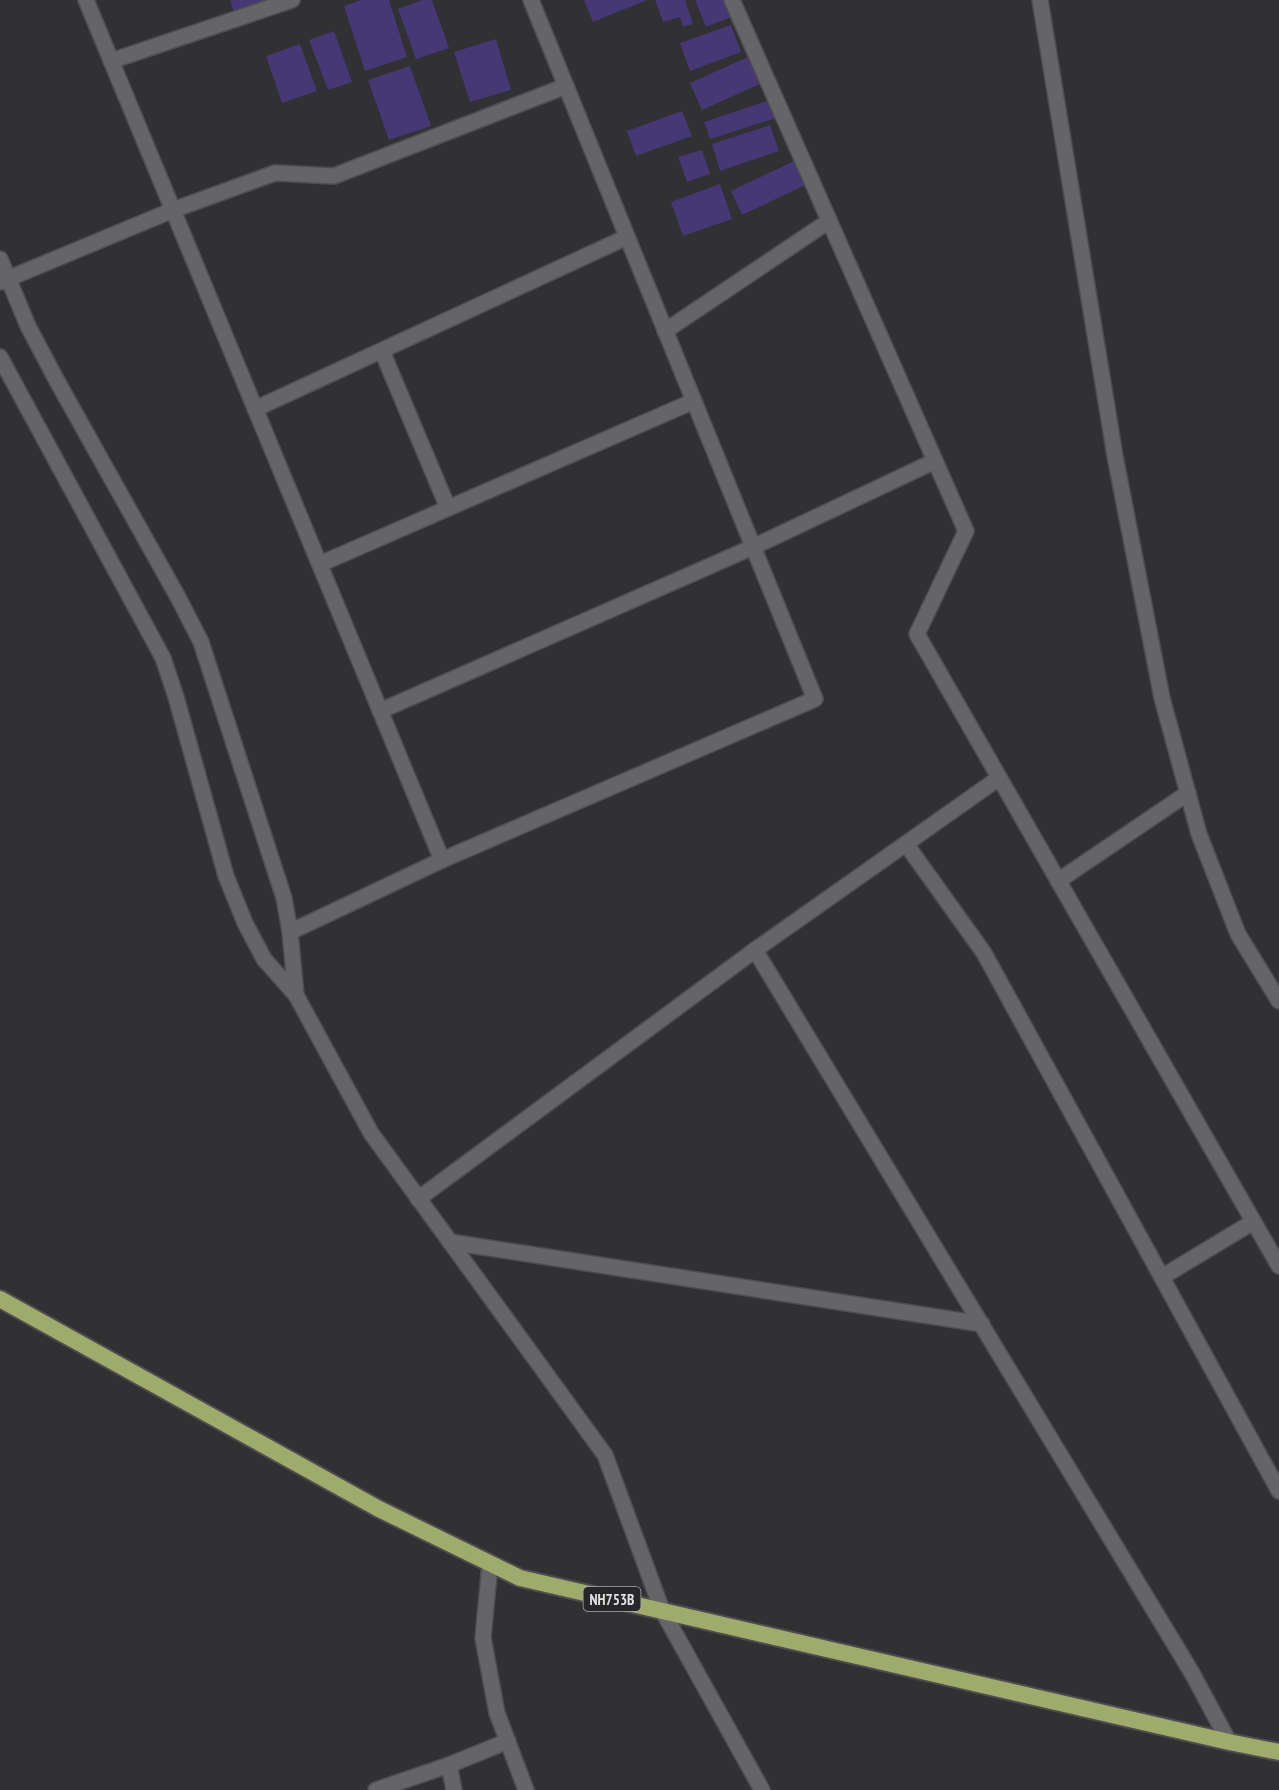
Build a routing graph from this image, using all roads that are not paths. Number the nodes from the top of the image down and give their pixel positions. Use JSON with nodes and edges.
{"nodes":[{"id":1,"x":86,"y":0,"type":"edge"},
{"id":2,"x":292,"y":0,"type":"edge"},
{"id":3,"x":531,"y":0,"type":"edge"},
{"id":4,"x":732,"y":0,"type":"edge"},
{"id":5,"x":1040,"y":0,"type":"edge"},
{"id":6,"x":111,"y":61,"type":"junction"},
{"id":7,"x":566,"y":86,"type":"junction"},
{"id":8,"x":173,"y":210,"type":"junction"},
{"id":9,"x":829,"y":221,"type":"junction"},
{"id":10,"x":627,"y":237,"type":"junction"},
{"id":11,"x":0,"y":259,"type":"edge"},
{"id":12,"x":4,"y":280,"type":"edge"},
{"id":13,"x":665,"y":331,"type":"junction"},
{"id":14,"x":382,"y":351,"type":"junction"},
{"id":15,"x":0,"y":357,"type":"edge"},
{"id":16,"x":694,"y":401,"type":"junction"},
{"id":17,"x":255,"y":409,"type":"junction"},
{"id":18,"x":935,"y":461,"type":"junction"},
{"id":19,"x":448,"y":508,"type":"junction"},
{"id":20,"x":753,"y":547,"type":"junction"},
{"id":21,"x":320,"y":564,"type":"junction"},
{"id":22,"x":380,"y":711,"type":"junction"},
{"id":23,"x":999,"y":778,"type":"junction"},
{"id":24,"x":1188,"y":794,"type":"junction"},
{"id":25,"x":906,"y":844,"type":"junction"},
{"id":26,"x":442,"y":860,"type":"junction"},
{"id":27,"x":1058,"y":881,"type":"junction"},
{"id":28,"x":290,"y":932,"type":"junction"},
{"id":29,"x":755,"y":950,"type":"junction"},
{"id":30,"x":296,"y":995,"type":"junction"},
{"id":31,"x":1279,"y":1001,"type":"edge"},
{"id":32,"x":418,"y":1199,"type":"junction"},
{"id":33,"x":1253,"y":1222,"type":"junction"},
{"id":34,"x":450,"y":1242,"type":"junction"},
{"id":35,"x":1279,"y":1266,"type":"edge"},
{"id":36,"x":1162,"y":1277,"type":"junction"},
{"id":37,"x":0,"y":1299,"type":"edge"},
{"id":38,"x":982,"y":1324,"type":"junction"},
{"id":39,"x":1279,"y":1491,"type":"edge"},
{"id":40,"x":490,"y":1564,"type":"junction"},
{"id":41,"x":662,"y":1610,"type":"junction"},
{"id":42,"x":508,"y":1741,"type":"junction"},
{"id":43,"x":1229,"y":1742,"type":"junction"},
{"id":44,"x":1279,"y":1752,"type":"edge"},
{"id":45,"x":449,"y":1765,"type":"junction"},
{"id":46,"x":376,"y":1790,"type":"edge"},
{"id":47,"x":454,"y":1790,"type":"edge"},
{"id":48,"x":526,"y":1790,"type":"edge"},
{"id":49,"x":762,"y":1790,"type":"edge"}],
"edges":[{"from":1,"to":6,"type":"street"},
{"from":2,"to":6,"type":"street"},
{"from":3,"to":7,"type":"street"},
{"from":4,"to":9,"type":"street"},
{"from":5,"to":24,"type":"street"},
{"from":6,"to":8,"type":"street"},
{"from":7,"to":8,"type":"street"},
{"from":7,"to":10,"type":"street"},
{"from":8,"to":12,"type":"street"},
{"from":8,"to":17,"type":"street"},
{"from":9,"to":13,"type":"street"},
{"from":9,"to":18,"type":"street"},
{"from":10,"to":13,"type":"street"},
{"from":10,"to":14,"type":"street"},
{"from":11,"to":12,"type":"street"},
{"from":12,"to":28,"type":"street"},
{"from":13,"to":16,"type":"street"},
{"from":14,"to":17,"type":"street"},
{"from":14,"to":19,"type":"street"},
{"from":15,"to":30,"type":"street"},
{"from":16,"to":19,"type":"street"},
{"from":16,"to":20,"type":"street"},
{"from":17,"to":21,"type":"street"},
{"from":18,"to":20,"type":"street"},
{"from":18,"to":23,"type":"street"},
{"from":19,"to":21,"type":"street"},
{"from":20,"to":22,"type":"street"},
{"from":20,"to":26,"type":"street"},
{"from":21,"to":22,"type":"street"},
{"from":22,"to":26,"type":"street"},
{"from":23,"to":25,"type":"street"},
{"from":23,"to":27,"type":"street"},
{"from":24,"to":27,"type":"street"},
{"from":24,"to":31,"type":"street"},
{"from":25,"to":29,"type":"street"},
{"from":25,"to":36,"type":"street"},
{"from":26,"to":28,"type":"street"},
{"from":27,"to":33,"type":"street"},
{"from":28,"to":30,"type":"street"},
{"from":29,"to":32,"type":"street"},
{"from":29,"to":38,"type":"street"},
{"from":30,"to":32,"type":"street"},
{"from":32,"to":34,"type":"street"},
{"from":33,"to":35,"type":"street"},
{"from":33,"to":36,"type":"street"},
{"from":34,"to":38,"type":"street"},
{"from":34,"to":41,"type":"street"},
{"from":36,"to":39,"type":"street"},
{"from":37,"to":40,"type":"highway","number":"NH753B"},
{"from":38,"to":43,"type":"street"},
{"from":40,"to":41,"type":"highway","number":"NH753B"},
{"from":40,"to":42,"type":"street"},
{"from":41,"to":43,"type":"highway","number":"NH753B"},
{"from":41,"to":49,"type":"street"},
{"from":42,"to":45,"type":"street"},
{"from":42,"to":48,"type":"street"},
{"from":43,"to":44,"type":"highway","number":"NH753B"},
{"from":45,"to":46,"type":"street"},
{"from":45,"to":47,"type":"street"}]}
